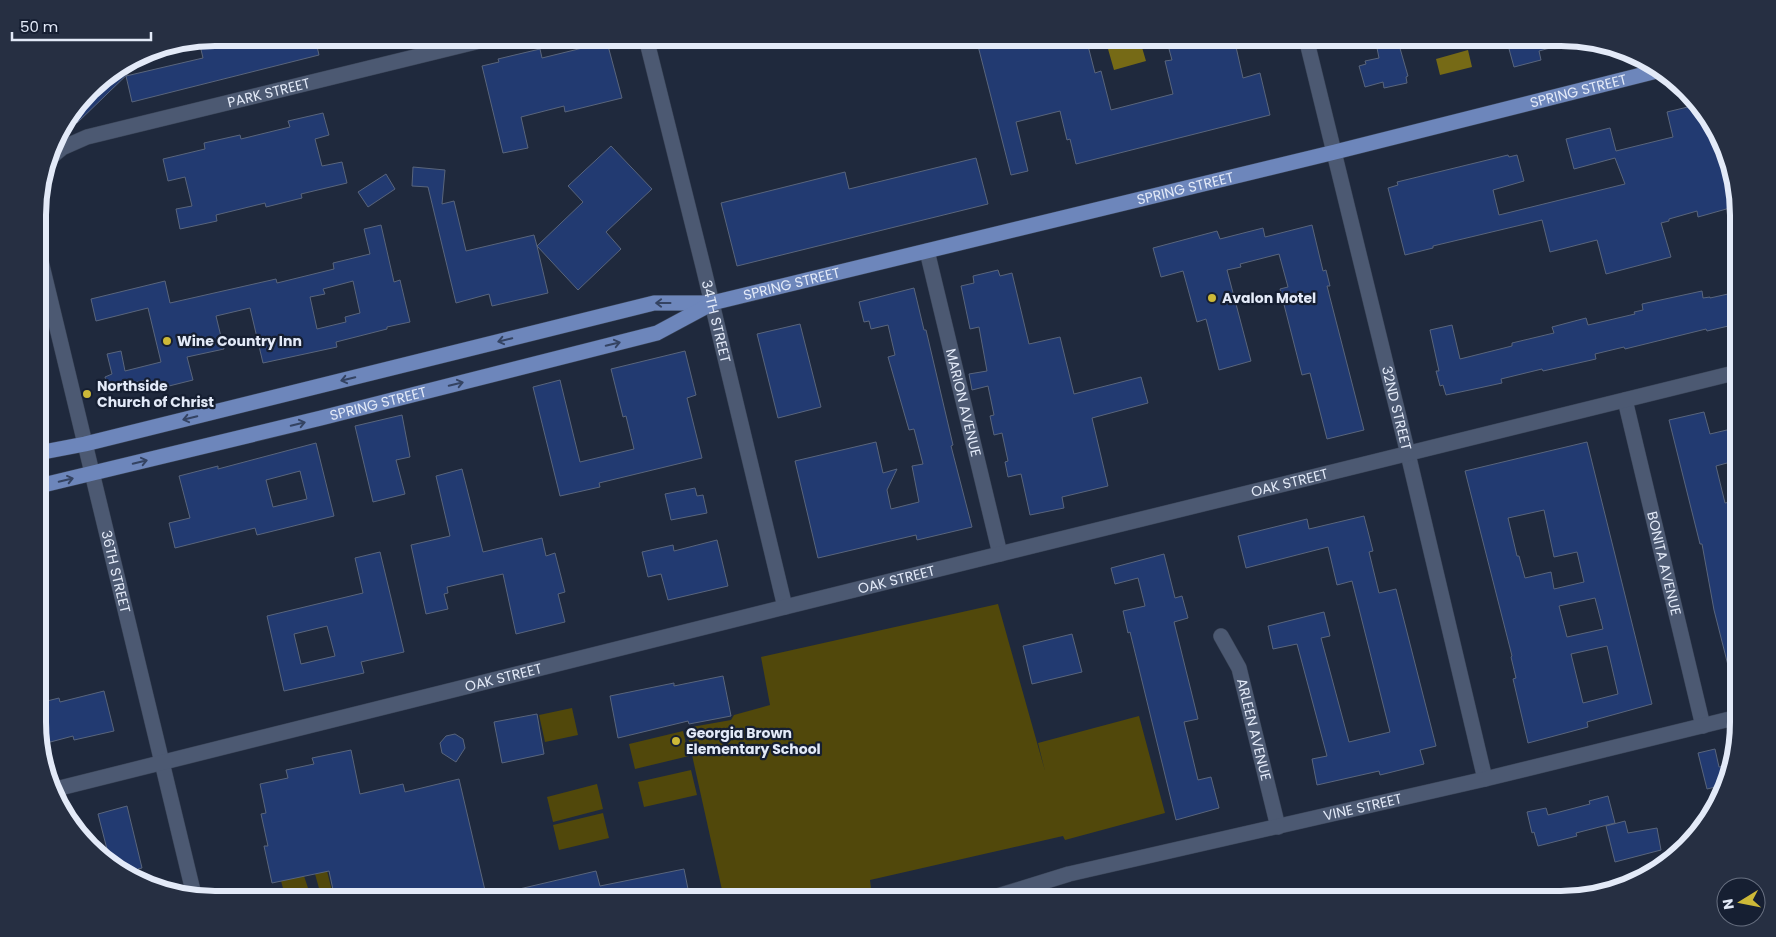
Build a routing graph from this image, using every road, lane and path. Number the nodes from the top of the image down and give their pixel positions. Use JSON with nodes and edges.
{"nodes":[{"id":1,"x":459,"y":46,"type":"edge"},
{"id":2,"x":648,"y":46,"type":"edge"},
{"id":3,"x":1308,"y":46,"type":"edge"},
{"id":4,"x":1650,"y":72,"type":"edge"},
{"id":5,"x":59,"y":150,"type":"edge"},
{"id":6,"x":1334,"y":152,"type":"junction"},
{"id":7,"x":927,"y":250,"type":"junction"},
{"id":8,"x":47,"y":286,"type":"edge"},
{"id":9,"x":712,"y":304,"type":"junction"},
{"id":10,"x":1730,"y":374,"type":"edge"},
{"id":11,"x":1625,"y":400,"type":"junction"},
{"id":12,"x":85,"y":444,"type":"junction"},
{"id":13,"x":47,"y":451,"type":"edge"},
{"id":14,"x":1408,"y":454,"type":"junction"},
{"id":15,"x":93,"y":474,"type":"junction"},
{"id":16,"x":46,"y":484,"type":"edge"},
{"id":17,"x":1000,"y":554,"type":"junction"},
{"id":18,"x":785,"y":607,"type":"junction"},
{"id":19,"x":1221,"y":636,"type":"dead end"},
{"id":20,"x":1730,"y":719,"type":"edge"},
{"id":21,"x":1703,"y":726,"type":"junction"},
{"id":22,"x":162,"y":763,"type":"junction"},
{"id":23,"x":1485,"y":779,"type":"junction"},
{"id":24,"x":60,"y":788,"type":"edge"},
{"id":25,"x":1278,"y":827,"type":"junction"},
{"id":26,"x":193,"y":889,"type":"edge"},
{"id":27,"x":1016,"y":890,"type":"edge"}],
"edges":[{"from":1,"to":5,"type":"street","name":"PARK STREET"},
{"from":2,"to":9,"type":"street","name":"34TH STREET"},
{"from":3,"to":6,"type":"street","name":"32ND STREET"},
{"from":4,"to":6,"type":"main road","name":"SPRING STREET"},
{"from":6,"to":7,"type":"main road","name":"SPRING STREET"},
{"from":6,"to":14,"type":"street","name":"32ND STREET"},
{"from":7,"to":9,"type":"main road","name":"SPRING STREET"},
{"from":7,"to":17,"type":"street","name":"MARION AVENUE"},
{"from":8,"to":12,"type":"street","name":"36TH STREET"},
{"from":9,"to":12,"type":"main road","name":"SPRING STREET","one_way":true},
{"from":15,"to":9,"type":"main road","name":"SPRING STREET","one_way":true},
{"from":9,"to":18,"type":"street","name":"34TH STREET"},
{"from":10,"to":11,"type":"street","name":"OAK STREET"},
{"from":11,"to":14,"type":"street","name":"OAK STREET"},
{"from":11,"to":21,"type":"street","name":"BONITA AVENUE"},
{"from":12,"to":13,"type":"main road","name":"SPRING STREET"},
{"from":12,"to":15,"type":"street","name":"36TH STREET"},
{"from":14,"to":17,"type":"street","name":"OAK STREET"},
{"from":14,"to":23,"type":"street","name":"32ND STREET"},
{"from":16,"to":15,"type":"main road","name":"SPRING STREET","one_way":true},
{"from":15,"to":22,"type":"street","name":"36TH STREET"},
{"from":17,"to":18,"type":"street","name":"OAK STREET"},
{"from":18,"to":22,"type":"street","name":"OAK STREET"},
{"from":19,"to":25,"type":"street","name":"ARLEEN AVENUE"},
{"from":20,"to":21,"type":"street","name":"VINE STREET"},
{"from":21,"to":23,"type":"street","name":"VINE STREET"},
{"from":22,"to":24,"type":"street","name":"OAK STREET"},
{"from":22,"to":26,"type":"street","name":"36TH STREET"},
{"from":23,"to":25,"type":"street","name":"VINE STREET"},
{"from":25,"to":27,"type":"street","name":"VINE STREET"}]}
